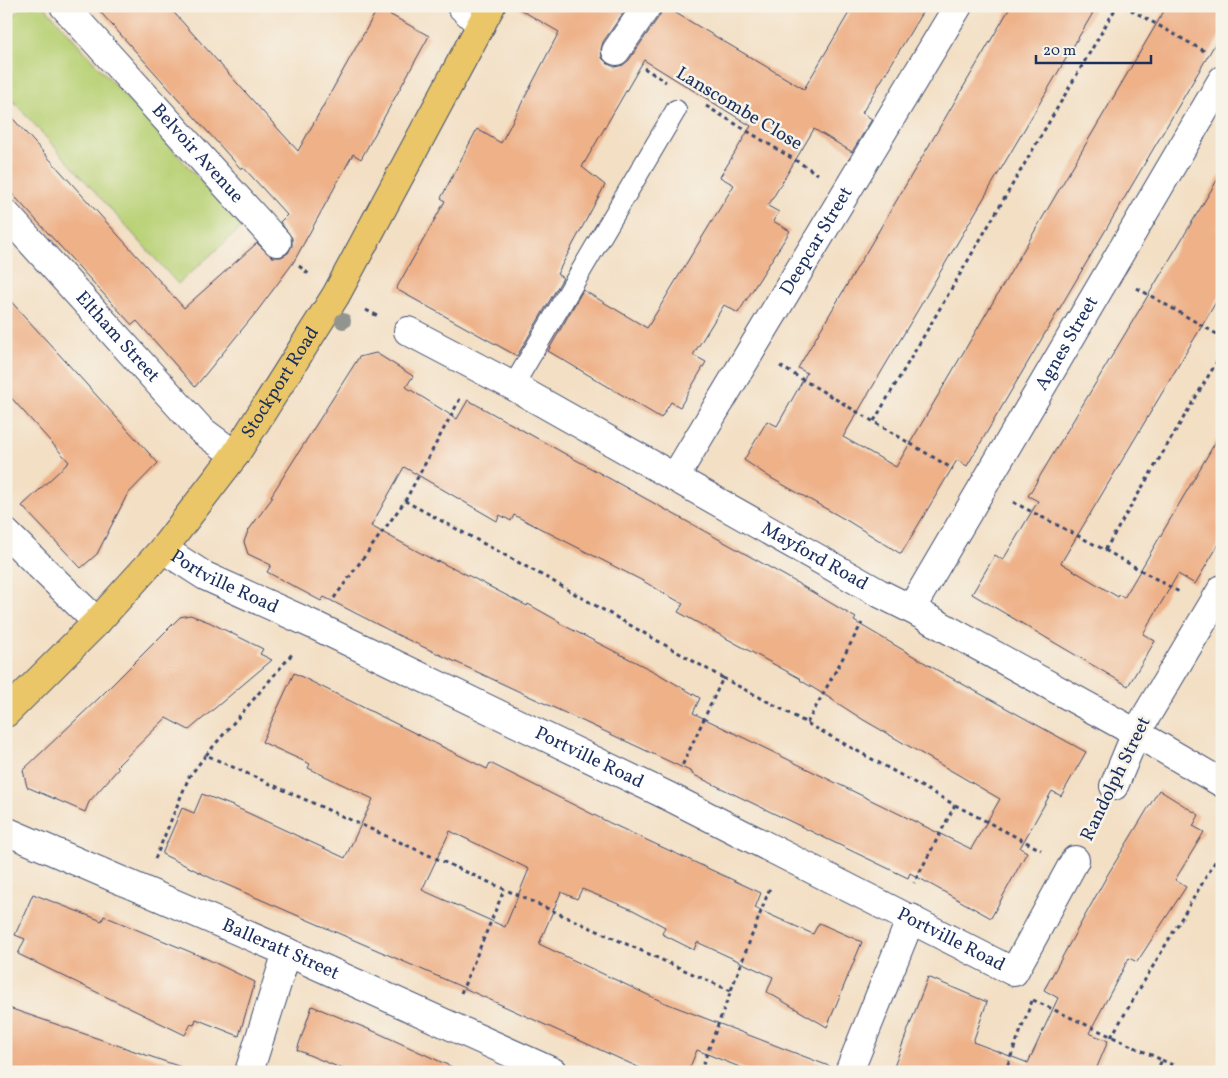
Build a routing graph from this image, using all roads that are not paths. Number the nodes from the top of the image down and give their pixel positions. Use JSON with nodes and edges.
{"nodes":[{"id":1,"x":64,"y":6,"type":"edge"},
{"id":2,"x":461,"y":6,"type":"edge"},
{"id":3,"x":646,"y":6,"type":"edge"},
{"id":4,"x":958,"y":6,"type":"edge"},
{"id":5,"x":486,"y":15,"type":"edge"},
{"id":6,"x":616,"y":51,"type":"road end"},
{"id":7,"x":1222,"y":80,"type":"edge"},
{"id":8,"x":676,"y":110,"type":"dead end"},
{"id":9,"x":6,"y":214,"type":"edge"},
{"id":10,"x":277,"y":242,"type":"road end"},
{"id":11,"x":408,"y":331,"type":"road end"},
{"id":12,"x":513,"y":386,"type":"junction"},
{"id":13,"x":235,"y":455,"type":"junction"},
{"id":14,"x":675,"y":477,"type":"junction"},
{"id":15,"x":6,"y":533,"type":"edge"},
{"id":16,"x":163,"y":549,"type":"junction"},
{"id":17,"x":1216,"y":599,"type":"edge"},
{"id":18,"x":911,"y":608,"type":"junction"},
{"id":19,"x":97,"y":622,"type":"junction"},
{"id":20,"x":6,"y":713,"type":"edge"},
{"id":21,"x":1136,"y":733,"type":"junction"},
{"id":22,"x":1222,"y":783,"type":"edge"},
{"id":23,"x":1114,"y":786,"type":"road end"},
{"id":24,"x":6,"y":831,"type":"edge"},
{"id":25,"x":1074,"y":864,"type":"road end"},
{"id":26,"x":904,"y":915,"type":"junction"},
{"id":27,"x":287,"y":952,"type":"junction"},
{"id":28,"x":249,"y":1072,"type":"edge"},
{"id":29,"x":553,"y":1072,"type":"edge"},
{"id":30,"x":849,"y":1072,"type":"edge"}],
"edges":[{"from":1,"to":10,"type":"street","name":"Belvoir Avenue"},
{"from":2,"to":5,"type":"street"},
{"from":3,"to":6,"type":"street"},
{"from":4,"to":14,"type":"street","name":"Deepcar Street"},
{"from":5,"to":13,"type":"highway","name":"Stockport Road"},
{"from":7,"to":18,"type":"street","name":"Agnes Street"},
{"from":8,"to":12,"type":"lane"},
{"from":9,"to":13,"type":"street","name":"Eltham Street"},
{"from":11,"to":12,"type":"street","name":"Mayford Road"},
{"from":12,"to":14,"type":"street","name":"Mayford Road"},
{"from":13,"to":16,"type":"highway","name":"Stockport Road"},
{"from":14,"to":18,"type":"street","name":"Mayford Road"},
{"from":15,"to":19,"type":"street"},
{"from":16,"to":19,"type":"highway","name":"Stockport Road"},
{"from":16,"to":26,"type":"street","name":"Portville Road"},
{"from":17,"to":21,"type":"street","name":"Randolph Street"},
{"from":18,"to":21,"type":"street","name":"Mayford Road"},
{"from":19,"to":20,"type":"highway","name":"Stockport Road"},
{"from":21,"to":22,"type":"street","name":"Mayford Road"},
{"from":21,"to":23,"type":"street","name":"Randolph Street"},
{"from":24,"to":27,"type":"street","name":"Balleratt Street"},
{"from":25,"to":26,"type":"street","name":"Portville Road"},
{"from":26,"to":30,"type":"street"},
{"from":27,"to":28,"type":"street"},
{"from":27,"to":29,"type":"street","name":"Balleratt Street"}]}
